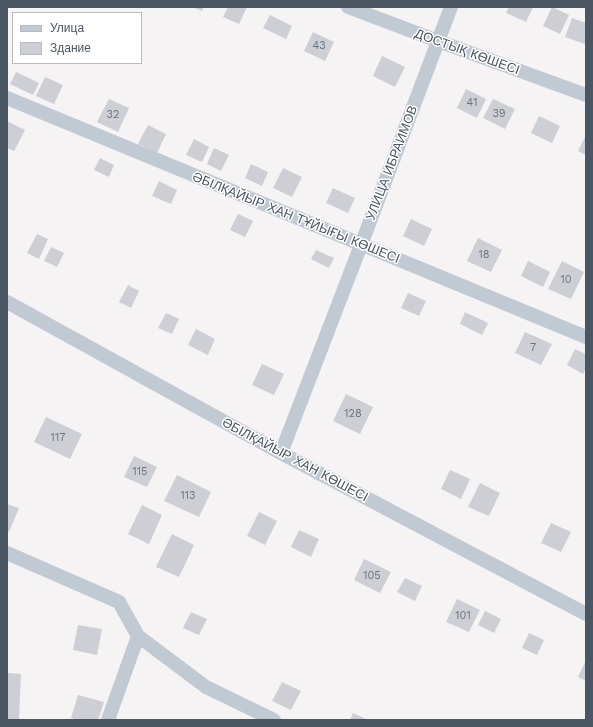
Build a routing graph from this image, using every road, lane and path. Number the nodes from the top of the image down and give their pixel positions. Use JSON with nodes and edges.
{"nodes":[{"id":1,"x":348,"y":7,"type":"edge"},
{"id":2,"x":451,"y":7,"type":"edge"},
{"id":3,"x":438,"y":42,"type":"junction"},
{"id":4,"x":586,"y":95,"type":"edge"},
{"id":5,"x":7,"y":98,"type":"edge"},
{"id":6,"x":361,"y":245,"type":"junction"},
{"id":7,"x":7,"y":302,"type":"edge"},
{"id":8,"x":586,"y":337,"type":"edge"},
{"id":9,"x":281,"y":453,"type":"junction"},
{"id":10,"x":7,"y":554,"type":"edge"},
{"id":11,"x":586,"y":614,"type":"edge"},
{"id":12,"x":138,"y":636,"type":"junction"},
{"id":13,"x":108,"y":720,"type":"edge"},
{"id":14,"x":274,"y":720,"type":"edge"}],
"edges":[{"from":1,"to":3,"type":"street","name":"ДОСТЫҚ КӨШЕСІ"},
{"from":2,"to":3,"type":"street","name":"УЛИЦА ИБРАИМОВ"},
{"from":3,"to":4,"type":"street","name":"ДОСТЫҚ КӨШЕСІ"},
{"from":3,"to":6,"type":"street","name":"УЛИЦА ИБРАИМОВ"},
{"from":5,"to":6,"type":"street","name":"ӘБІЛҚАЙЫР ХАН ТҰЙЫҒЫ КӨШЕСІ"},
{"from":6,"to":8,"type":"street","name":"ӘБІЛҚАЙЫР ХАН ТҰЙЫҒЫ КӨШЕСІ"},
{"from":6,"to":9,"type":"street","name":"УЛИЦА ИБРАИМОВ"},
{"from":7,"to":9,"type":"street","name":"ӘБІЛҚАЙЫР ХАН КӨШЕСІ"},
{"from":9,"to":11,"type":"street","name":"ӘБІЛҚАЙЫР ХАН КӨШЕСІ"},
{"from":10,"to":12,"type":"street"},
{"from":12,"to":13,"type":"street"},
{"from":12,"to":14,"type":"street"}]}
